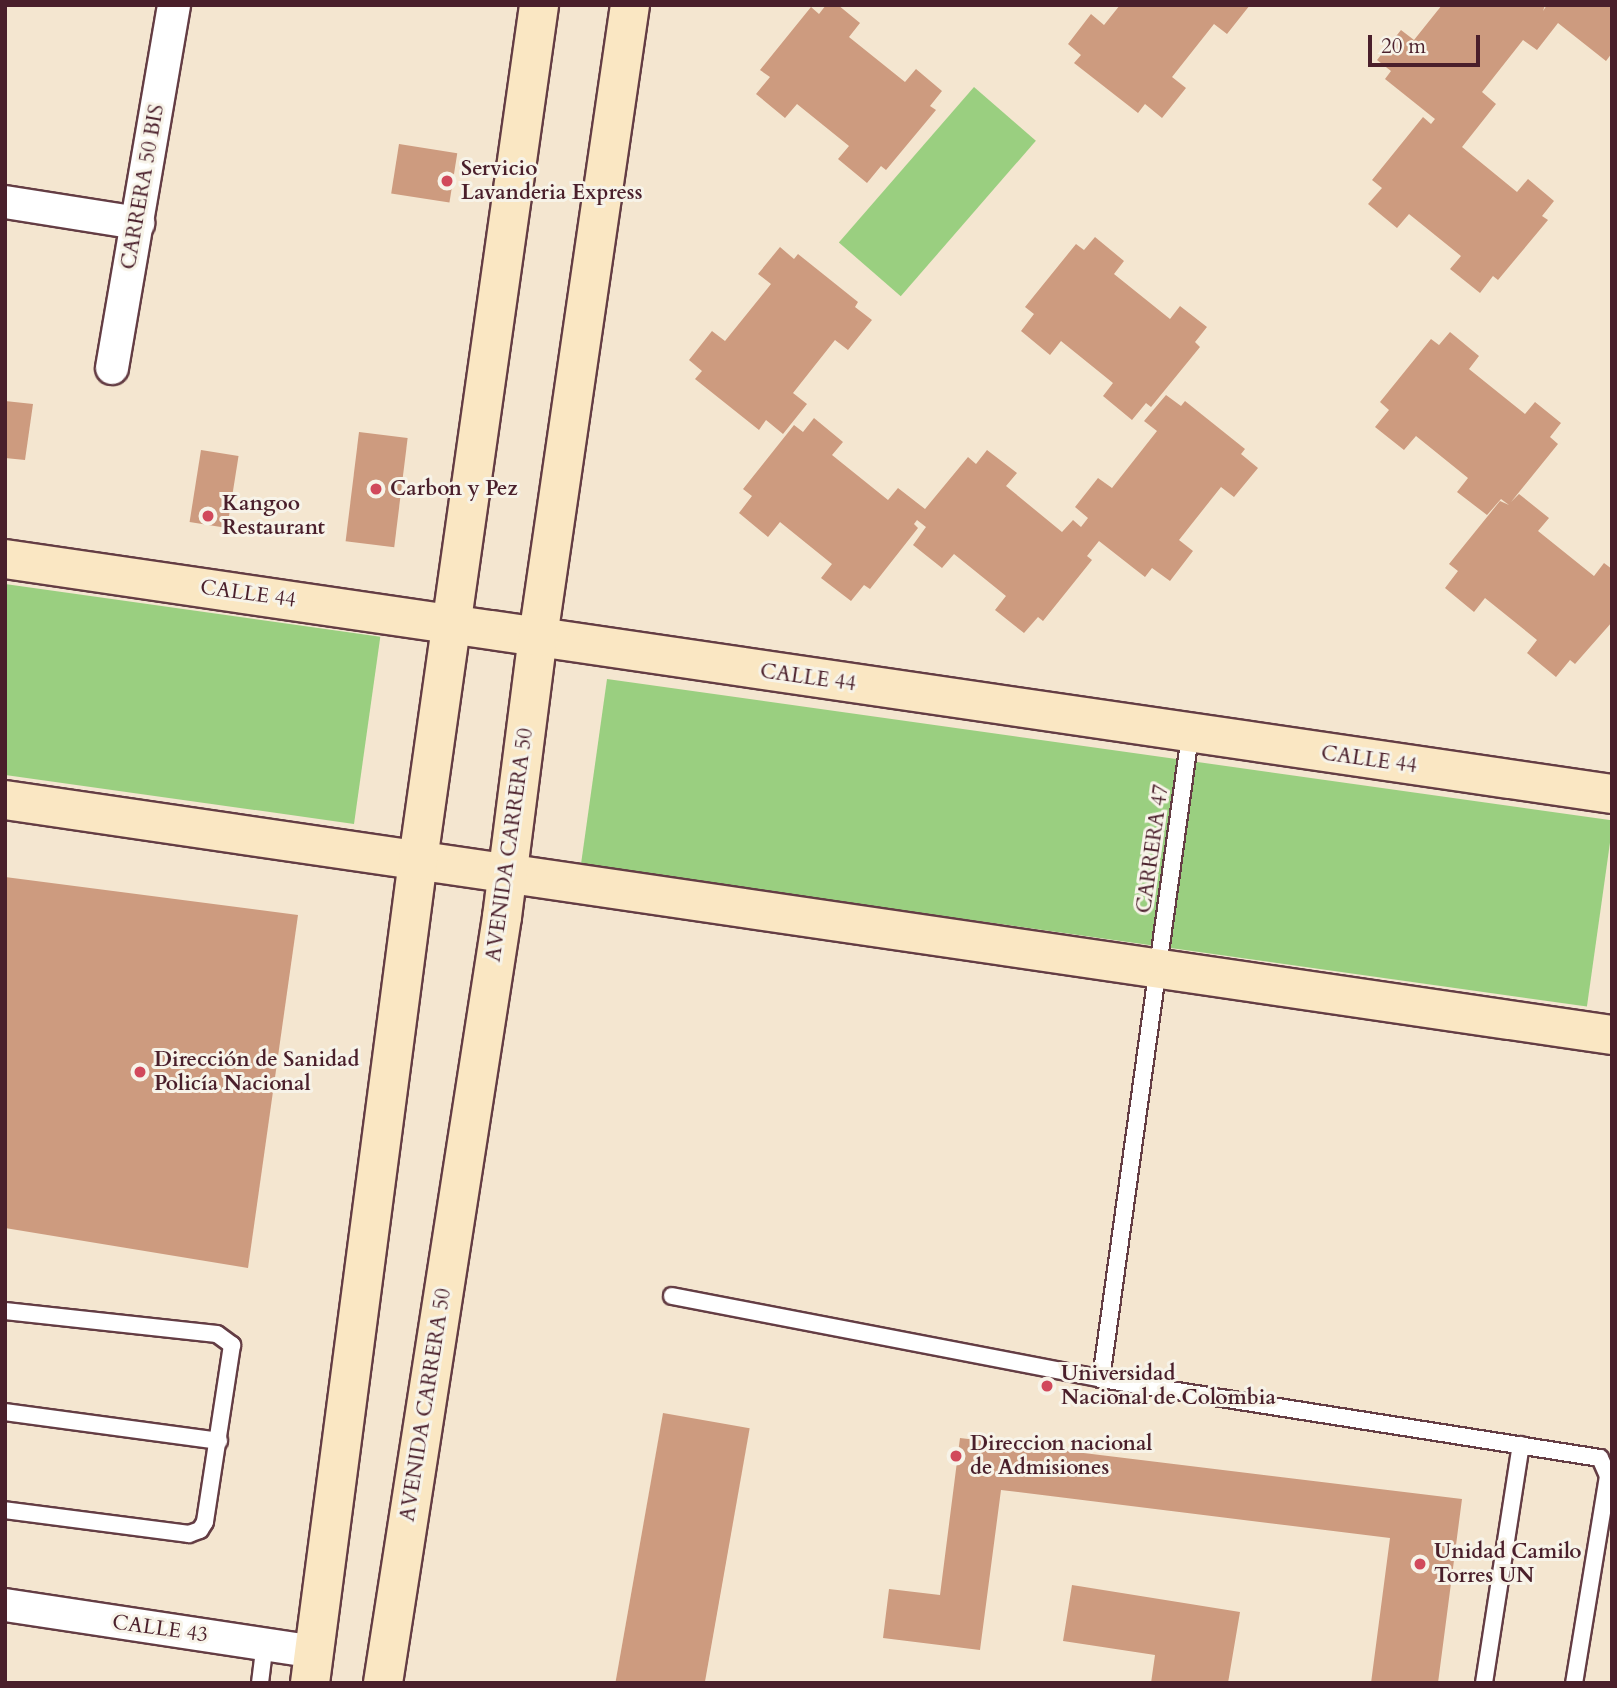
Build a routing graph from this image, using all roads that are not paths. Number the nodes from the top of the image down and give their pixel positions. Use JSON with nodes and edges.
{"nodes":[{"id":1,"x":174,"y":5,"type":"edge"},
{"id":2,"x":539,"y":5,"type":"edge"},
{"id":3,"x":630,"y":5,"type":"edge"},
{"id":4,"x":5,"y":202,"type":"edge"},
{"id":5,"x":138,"y":223,"type":"junction"},
{"id":6,"x":111,"y":368,"type":"dead end"},
{"id":7,"x":5,"y":559,"type":"edge"},
{"id":8,"x":452,"y":623,"type":"junction"},
{"id":9,"x":538,"y":637,"type":"junction"},
{"id":10,"x":1190,"y":735,"type":"junction"},
{"id":11,"x":1612,"y":794,"type":"edge"},
{"id":12,"x":5,"y":800,"type":"edge"},
{"id":13,"x":418,"y":860,"type":"junction"},
{"id":14,"x":508,"y":872,"type":"junction"},
{"id":15,"x":1157,"y":969,"type":"junction"},
{"id":16,"x":1612,"y":1035,"type":"edge"},
{"id":17,"x":673,"y":1296,"type":"dead end"},
{"id":18,"x":5,"y":1311,"type":"edge"},
{"id":19,"x":1101,"y":1379,"type":"junction"},
{"id":20,"x":5,"y":1412,"type":"edge"},
{"id":21,"x":219,"y":1441,"type":"junction"},
{"id":22,"x":1521,"y":1445,"type":"junction"},
{"id":23,"x":5,"y":1510,"type":"edge"},
{"id":24,"x":5,"y":1605,"type":"edge"},
{"id":25,"x":265,"y":1644,"type":"junction"},
{"id":26,"x":313,"y":1668,"type":"edge"},
{"id":27,"x":260,"y":1683,"type":"edge"},
{"id":28,"x":383,"y":1683,"type":"edge"},
{"id":29,"x":1484,"y":1683,"type":"edge"},
{"id":30,"x":1574,"y":1683,"type":"edge"}],
"edges":[{"from":1,"to":5,"type":"street","name":"CARRERA 50 BIS"},
{"from":2,"to":8,"type":"main road"},
{"from":3,"to":9,"type":"main road","name":"AVENIDA CARRERA 50"},
{"from":4,"to":5,"type":"street"},
{"from":5,"to":6,"type":"street","name":"CARRERA 50 BIS"},
{"from":7,"to":8,"type":"main road","name":"CALLE 44"},
{"from":8,"to":9,"type":"main road","name":"CALLE 44"},
{"from":8,"to":13,"type":"main road"},
{"from":9,"to":10,"type":"main road","name":"CALLE 44"},
{"from":9,"to":14,"type":"main road","name":"AVENIDA CARRERA 50"},
{"from":10,"to":11,"type":"main road","name":"CALLE 44"},
{"from":10,"to":15,"type":"lane","name":"CARRERA 47"},
{"from":12,"to":13,"type":"main road"},
{"from":13,"to":14,"type":"main road"},
{"from":13,"to":26,"type":"main road"},
{"from":14,"to":15,"type":"main road"},
{"from":14,"to":28,"type":"main road","name":"AVENIDA CARRERA 50"},
{"from":15,"to":16,"type":"main road"},
{"from":15,"to":19,"type":"lane","name":"CARRERA 47"},
{"from":17,"to":19,"type":"lane"},
{"from":18,"to":21,"type":"lane"},
{"from":19,"to":22,"type":"lane"},
{"from":20,"to":21,"type":"lane"},
{"from":21,"to":23,"type":"lane"},
{"from":22,"to":29,"type":"lane"},
{"from":22,"to":30,"type":"lane"},
{"from":24,"to":25,"type":"street","name":"CALLE 43"},
{"from":25,"to":26,"type":"street","name":"CALLE 43"},
{"from":25,"to":27,"type":"lane"}]}
